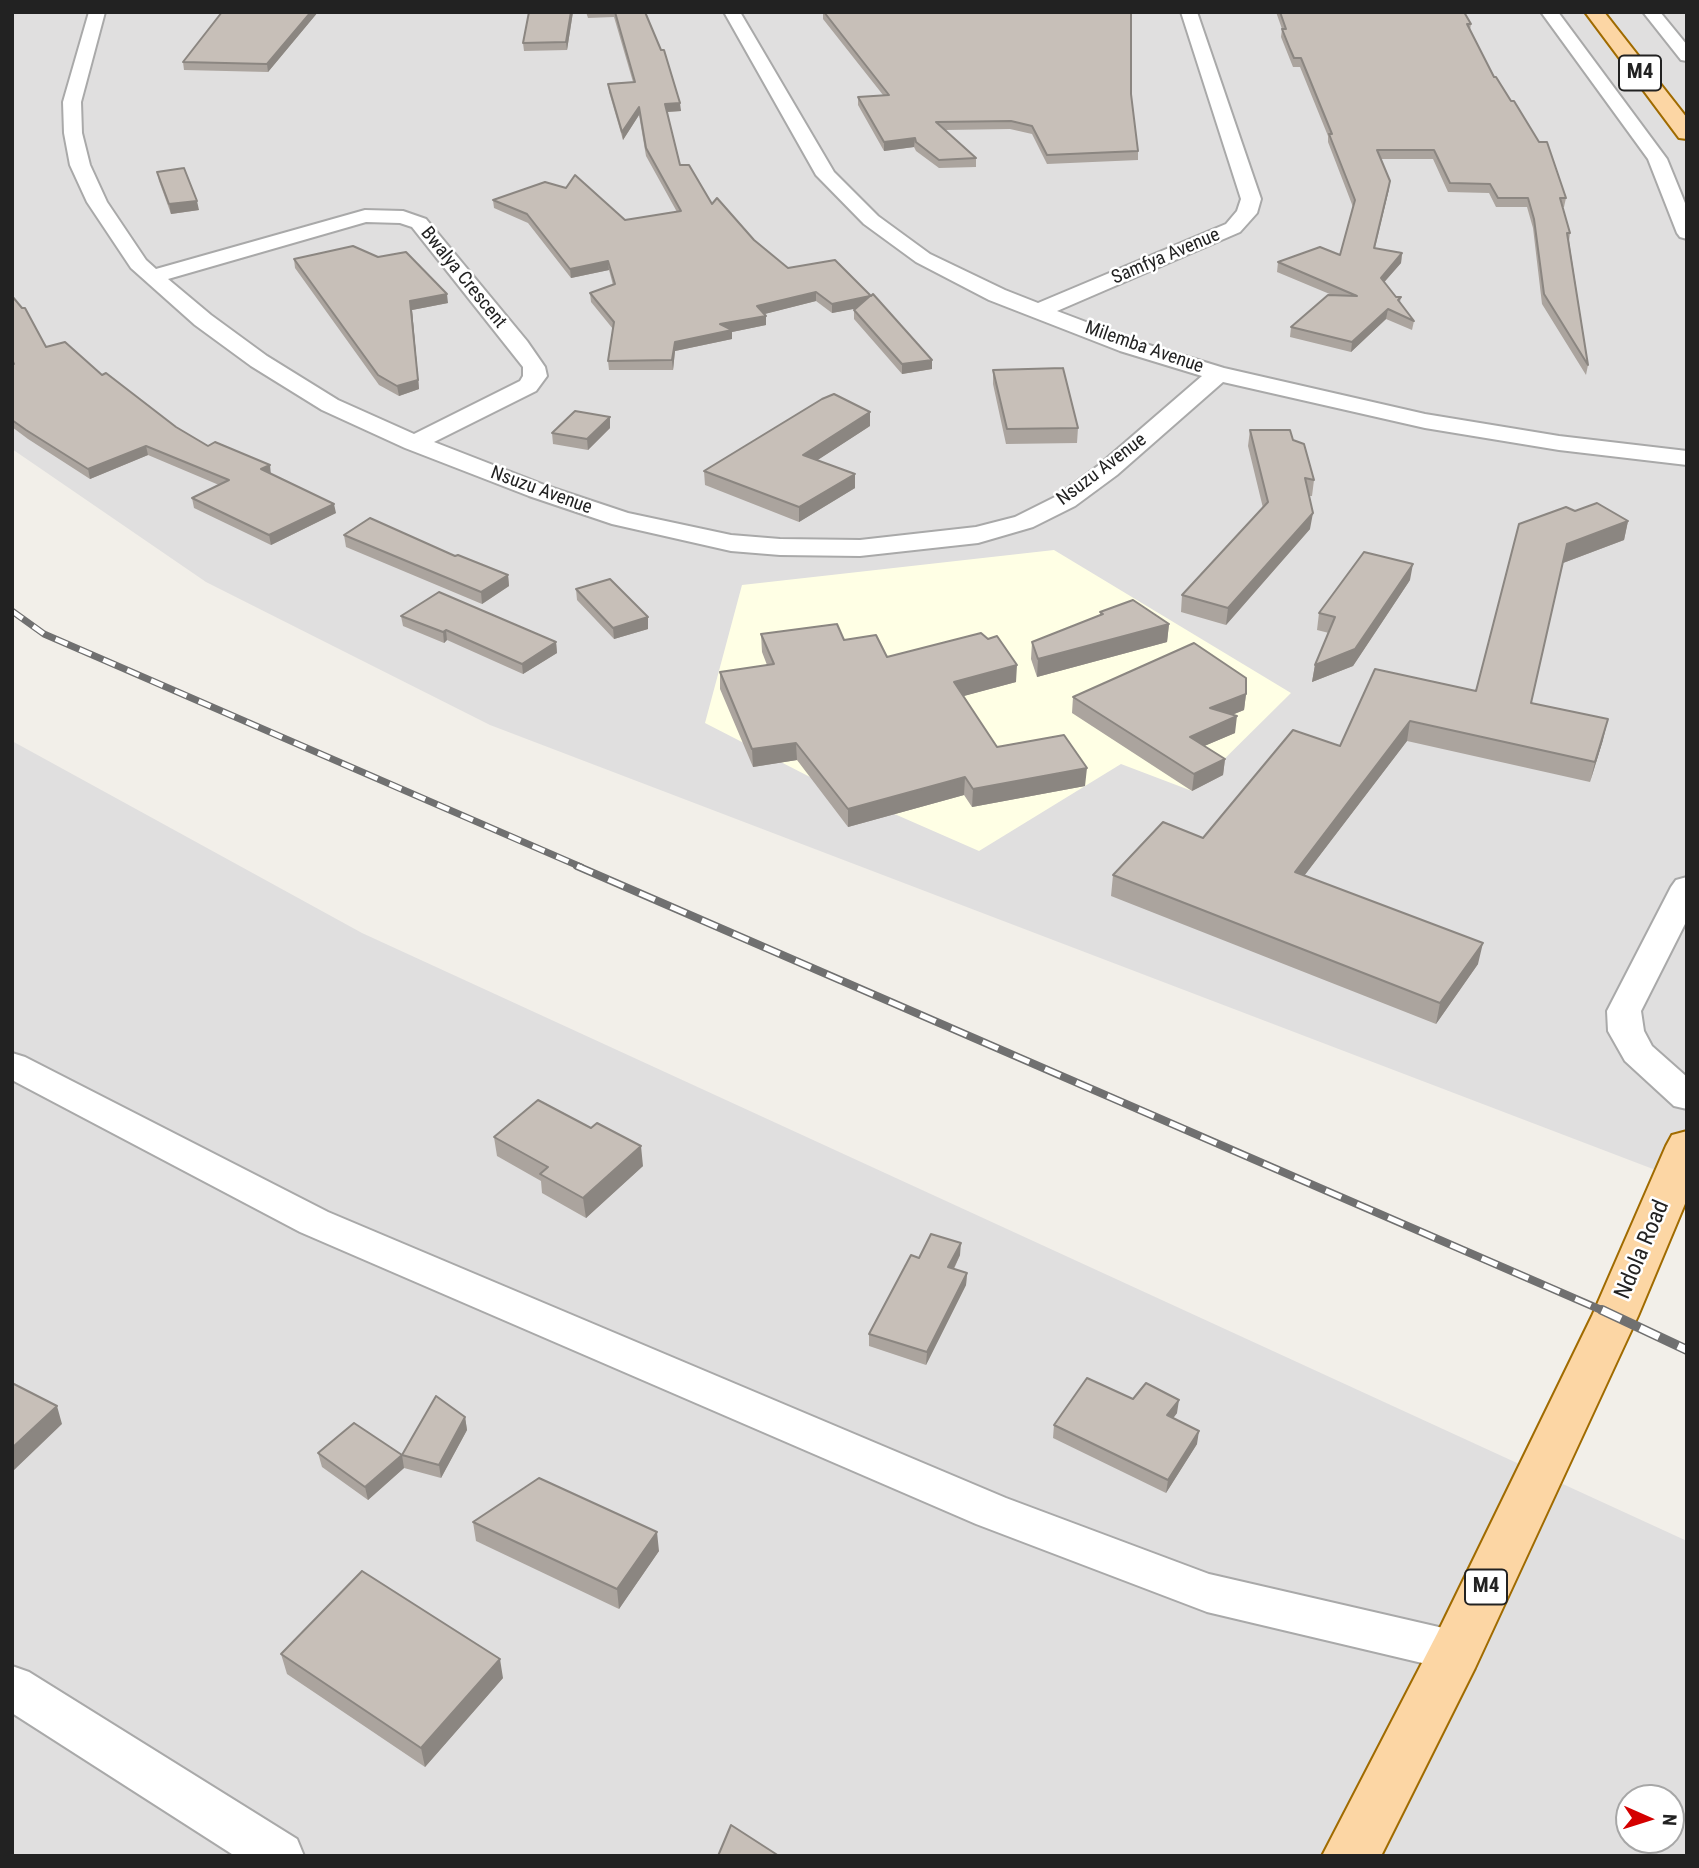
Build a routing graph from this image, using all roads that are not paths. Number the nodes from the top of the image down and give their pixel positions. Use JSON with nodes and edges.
{"nodes":[{"id":1,"x":97,"y":12,"type":"edge"},
{"id":2,"x":732,"y":12,"type":"edge"},
{"id":3,"x":1189,"y":12,"type":"edge"},
{"id":4,"x":1549,"y":12,"type":"edge"},
{"id":5,"x":1594,"y":12,"type":"edge"},
{"id":6,"x":1650,"y":12,"type":"edge"},
{"id":7,"x":1687,"y":56,"type":"edge"},
{"id":8,"x":1687,"y":134,"type":"edge"},
{"id":9,"x":1687,"y":233,"type":"edge"},
{"id":10,"x":152,"y":277,"type":"junction"},
{"id":11,"x":1040,"y":310,"type":"junction"},
{"id":12,"x":1218,"y":374,"type":"junction"},
{"id":13,"x":414,"y":443,"type":"junction"},
{"id":14,"x":1687,"y":457,"type":"edge"},
{"id":15,"x":1687,"y":887,"type":"edge"},
{"id":16,"x":12,"y":1065,"type":"edge"},
{"id":17,"x":1687,"y":1097,"type":"edge"},
{"id":18,"x":1687,"y":1146,"type":"edge"},
{"id":19,"x":1456,"y":1651,"type":"junction"},
{"id":20,"x":12,"y":1687,"type":"edge"},
{"id":21,"x":279,"y":1856,"type":"edge"},
{"id":22,"x":1351,"y":1856,"type":"edge"}],
"edges":[{"from":1,"to":10,"type":"street","name":"Nsuzu Avenue"},
{"from":2,"to":11,"type":"street","name":"Milemba Avenue"},
{"from":3,"to":11,"type":"street","name":"Samfya Avenue"},
{"from":4,"to":9,"type":"street"},
{"from":5,"to":8,"type":"main road","number":"M4"},
{"from":6,"to":7,"type":"street"},
{"from":10,"to":13,"type":"street","name":"Nsuzu Avenue"},
{"from":10,"to":13,"type":"street","name":"Bwalya Crescent"},
{"from":11,"to":12,"type":"street","name":"Milemba Avenue"},
{"from":12,"to":13,"type":"street","name":"Nsuzu Avenue"},
{"from":12,"to":14,"type":"street","name":"Milemba Avenue"},
{"from":15,"to":17,"type":"street"},
{"from":16,"to":19,"type":"street"},
{"from":18,"to":19,"type":"main road","name":"Ndola Road","number":"M4"},
{"from":19,"to":22,"type":"main road","number":"M4"},
{"from":20,"to":21,"type":"street"}]}
